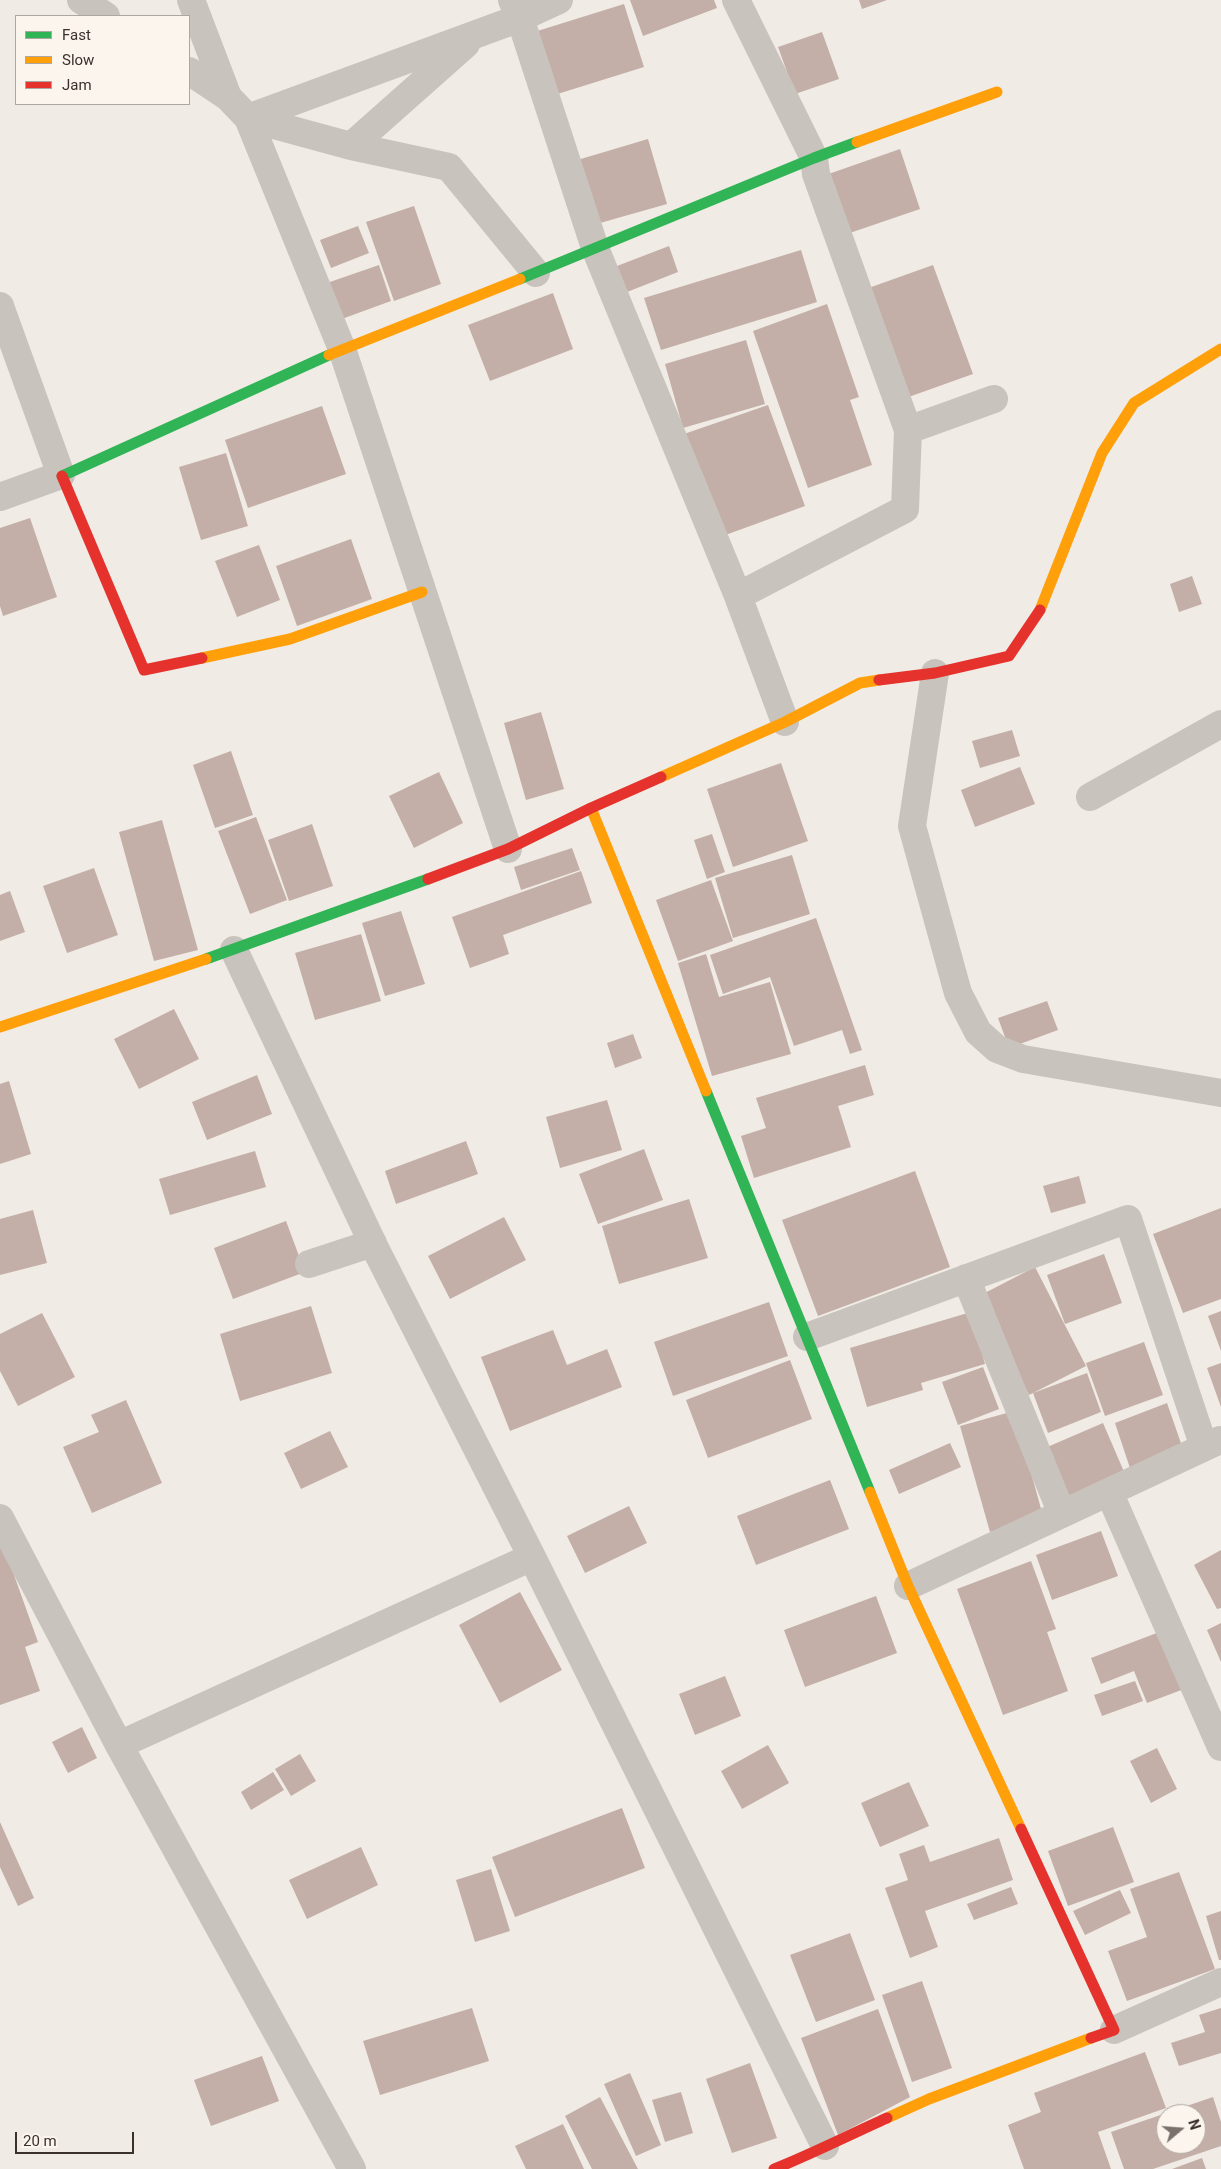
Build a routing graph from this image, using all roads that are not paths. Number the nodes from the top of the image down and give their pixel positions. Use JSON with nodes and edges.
{"nodes":[{"id":1,"x":81,"y":0,"type":"edge"},
{"id":2,"x":191,"y":0,"type":"edge"},
{"id":3,"x":558,"y":0,"type":"edge"},
{"id":4,"x":736,"y":0,"type":"edge"},
{"id":5,"x":516,"y":9,"type":"edge"},
{"id":6,"x":104,"y":15,"type":"edge"},
{"id":7,"x":478,"y":33,"type":"junction"},
{"id":8,"x":190,"y":72,"type":"edge"},
{"id":9,"x":997,"y":92,"type":"dead end"},
{"id":10,"x":228,"y":97,"type":"junction"},
{"id":11,"x":248,"y":118,"type":"junction"},
{"id":12,"x":351,"y":146,"type":"junction"},
{"id":13,"x":814,"y":158,"type":"junction"},
{"id":14,"x":595,"y":248,"type":"junction"},
{"id":15,"x":536,"y":273,"type":"junction"},
{"id":16,"x":0,"y":306,"type":"edge"},
{"id":17,"x":342,"y":349,"type":"junction"},
{"id":18,"x":1221,"y":349,"type":"edge"},
{"id":19,"x":994,"y":399,"type":"dead end"},
{"id":20,"x":908,"y":430,"type":"junction"},
{"id":21,"x":61,"y":475,"type":"junction"},
{"id":22,"x":0,"y":496,"type":"edge"},
{"id":23,"x":422,"y":592,"type":"junction"},
{"id":24,"x":738,"y":596,"type":"junction"},
{"id":25,"x":935,"y":673,"type":"junction"},
{"id":26,"x":785,"y":722,"type":"junction"},
{"id":27,"x":1221,"y":724,"type":"edge"},
{"id":28,"x":1090,"y":798,"type":"dead end"},
{"id":29,"x":590,"y":808,"type":"junction"},
{"id":30,"x":508,"y":849,"type":"junction"},
{"id":31,"x":234,"y":950,"type":"junction"},
{"id":32,"x":0,"y":1027,"type":"edge"},
{"id":33,"x":1221,"y":1093,"type":"edge"},
{"id":34,"x":373,"y":1243,"type":"junction"},
{"id":35,"x":309,"y":1264,"type":"dead end"},
{"id":36,"x":966,"y":1278,"type":"junction"},
{"id":37,"x":806,"y":1337,"type":"junction"},
{"id":38,"x":1212,"y":1443,"type":"edge"},
{"id":39,"x":1109,"y":1492,"type":"junction"},
{"id":40,"x":1062,"y":1514,"type":"junction"},
{"id":41,"x":0,"y":1518,"type":"edge"},
{"id":42,"x":532,"y":1557,"type":"junction"},
{"id":43,"x":908,"y":1586,"type":"junction"},
{"id":44,"x":118,"y":1744,"type":"junction"},
{"id":45,"x":1221,"y":1747,"type":"edge"},
{"id":46,"x":1221,"y":1982,"type":"edge"},
{"id":47,"x":1114,"y":2030,"type":"junction"},
{"id":48,"x":818,"y":2156,"type":"edge"},
{"id":49,"x":352,"y":2169,"type":"edge"},
{"id":50,"x":774,"y":2169,"type":"edge"}],
"edges":[{"from":1,"to":6,"type":"street"},
{"from":2,"to":10,"type":"street"},
{"from":3,"to":5,"type":"street"},
{"from":4,"to":13,"type":"street"},
{"from":5,"to":7,"type":"street"},
{"from":5,"to":14,"type":"street"},
{"from":7,"to":11,"type":"street"},
{"from":7,"to":12,"type":"street"},
{"from":8,"to":10,"type":"street"},
{"from":9,"to":13,"type":"street"},
{"from":10,"to":11,"type":"street"},
{"from":11,"to":12,"type":"street"},
{"from":11,"to":17,"type":"street"},
{"from":12,"to":15,"type":"street"},
{"from":13,"to":14,"type":"street"},
{"from":13,"to":20,"type":"street"},
{"from":14,"to":15,"type":"street"},
{"from":14,"to":24,"type":"street"},
{"from":15,"to":17,"type":"street"},
{"from":16,"to":21,"type":"street"},
{"from":17,"to":21,"type":"street"},
{"from":17,"to":23,"type":"street"},
{"from":18,"to":25,"type":"street"},
{"from":19,"to":20,"type":"street"},
{"from":20,"to":24,"type":"street"},
{"from":21,"to":22,"type":"street"},
{"from":21,"to":23,"type":"street"},
{"from":23,"to":30,"type":"street"},
{"from":24,"to":26,"type":"street"},
{"from":25,"to":26,"type":"street"},
{"from":25,"to":33,"type":"street"},
{"from":26,"to":29,"type":"street"},
{"from":27,"to":28,"type":"street"},
{"from":29,"to":30,"type":"street"},
{"from":29,"to":37,"type":"street"},
{"from":30,"to":31,"type":"street"},
{"from":31,"to":32,"type":"street"},
{"from":31,"to":34,"type":"street"},
{"from":34,"to":35,"type":"street"},
{"from":34,"to":42,"type":"street"},
{"from":36,"to":37,"type":"street"},
{"from":36,"to":38,"type":"street"},
{"from":36,"to":40,"type":"street"},
{"from":37,"to":43,"type":"street"},
{"from":38,"to":39,"type":"street"},
{"from":39,"to":40,"type":"street"},
{"from":39,"to":45,"type":"street"},
{"from":40,"to":43,"type":"street"},
{"from":41,"to":44,"type":"street"},
{"from":42,"to":44,"type":"street"},
{"from":42,"to":48,"type":"street"},
{"from":43,"to":47,"type":"street"},
{"from":44,"to":49,"type":"street"},
{"from":46,"to":47,"type":"street"},
{"from":47,"to":48,"type":"street"},
{"from":48,"to":50,"type":"street"}]}
